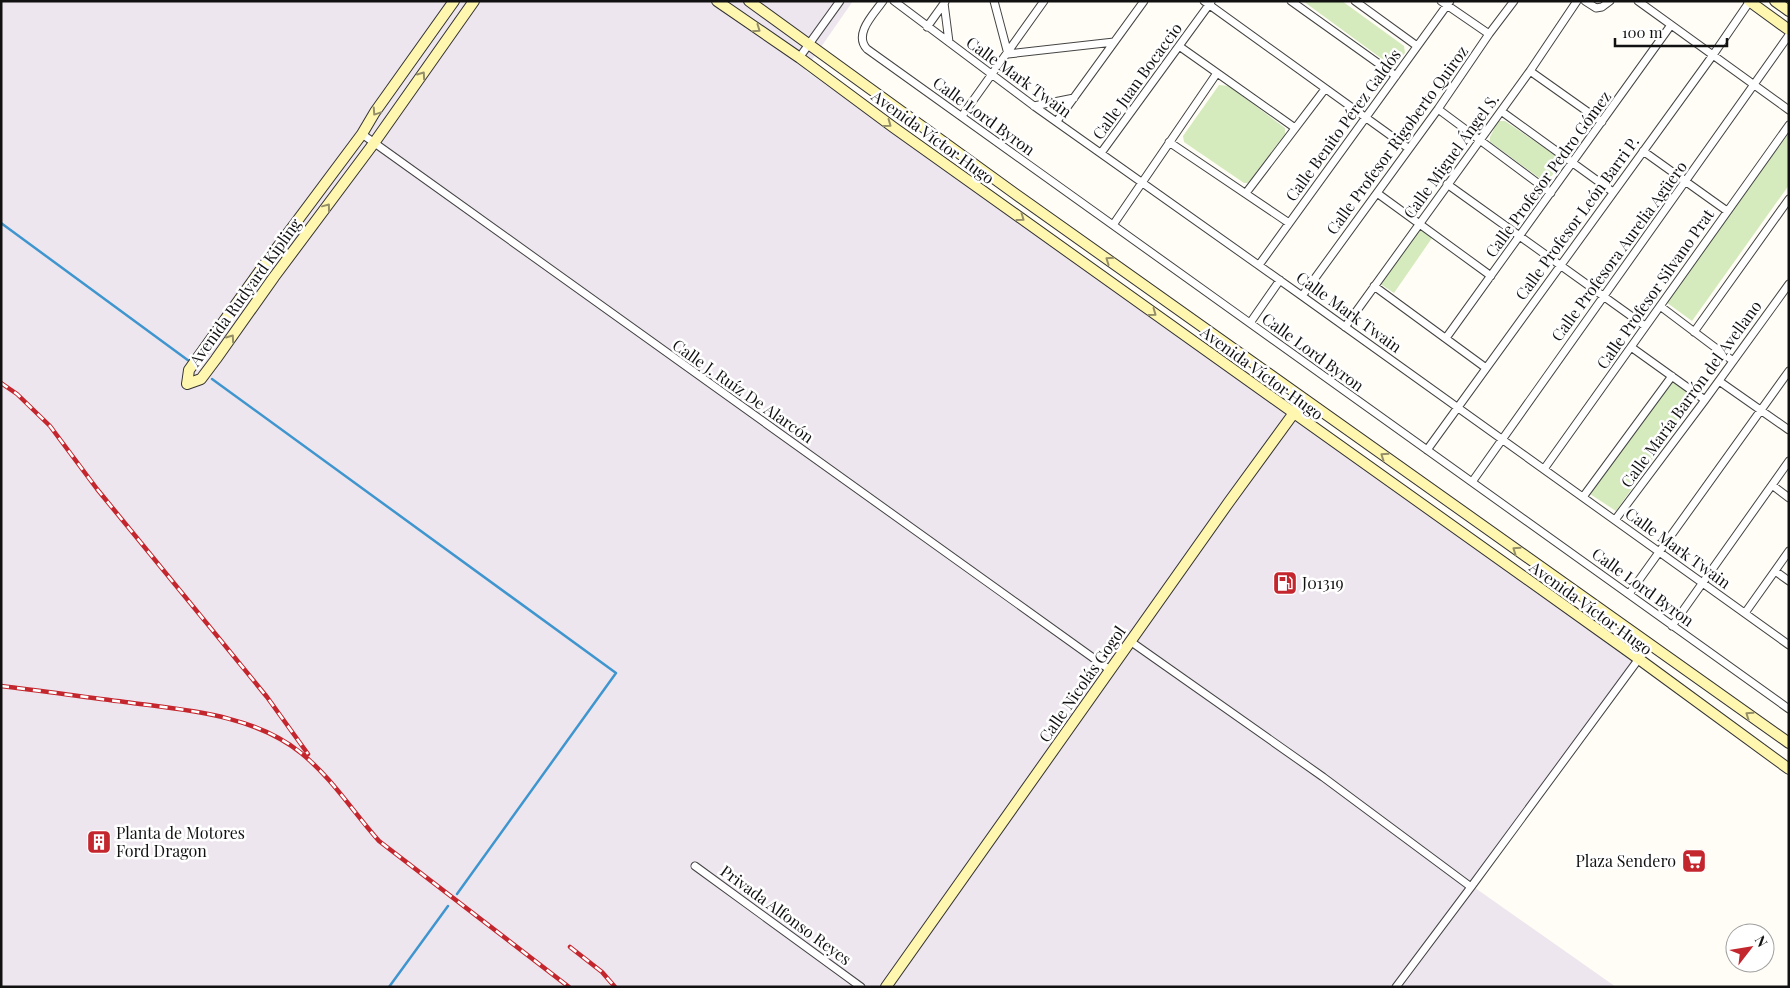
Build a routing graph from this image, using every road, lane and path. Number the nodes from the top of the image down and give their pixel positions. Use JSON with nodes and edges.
{"nodes":[{"id":1,"x":454,"y":1,"type":"edge"},
{"id":2,"x":474,"y":1,"type":"edge"},
{"id":3,"x":717,"y":1,"type":"edge"},
{"id":4,"x":749,"y":1,"type":"edge"},
{"id":5,"x":840,"y":1,"type":"edge"},
{"id":6,"x":883,"y":1,"type":"edge"},
{"id":7,"x":894,"y":1,"type":"edge"},
{"id":8,"x":994,"y":1,"type":"edge"},
{"id":9,"x":1044,"y":1,"type":"edge"},
{"id":10,"x":1144,"y":1,"type":"edge"},
{"id":11,"x":1291,"y":1,"type":"edge"},
{"id":12,"x":1355,"y":1,"type":"edge"},
{"id":13,"x":1514,"y":1,"type":"edge"},
{"id":14,"x":1577,"y":1,"type":"edge"},
{"id":15,"x":1585,"y":1,"type":"edge"},
{"id":16,"x":1610,"y":1,"type":"edge"},
{"id":17,"x":1638,"y":1,"type":"edge"},
{"id":18,"x":1749,"y":1,"type":"edge"},
{"id":19,"x":1775,"y":1,"type":"edge"},
{"id":20,"x":945,"y":2,"type":"edge"},
{"id":21,"x":1208,"y":2,"type":"edge"},
{"id":22,"x":1446,"y":3,"type":"edge"},
{"id":23,"x":1789,"y":11,"type":"edge"},
{"id":24,"x":1671,"y":25,"type":"junction"},
{"id":25,"x":927,"y":27,"type":"junction"},
{"id":26,"x":1789,"y":30,"type":"edge"},
{"id":27,"x":1489,"y":34,"type":"junction"},
{"id":28,"x":1789,"y":35,"type":"edge"},
{"id":29,"x":949,"y":42,"type":"junction"},
{"id":30,"x":1114,"y":42,"type":"junction"},
{"id":31,"x":809,"y":45,"type":"junction"},
{"id":32,"x":1179,"y":46,"type":"junction"},
{"id":33,"x":1417,"y":46,"type":"junction"},
{"id":34,"x":1008,"y":54,"type":"junction"},
{"id":35,"x":1713,"y":55,"type":"junction"},
{"id":36,"x":799,"y":58,"type":"junction"},
{"id":37,"x":1530,"y":71,"type":"junction"},
{"id":38,"x":1217,"y":73,"type":"junction"},
{"id":39,"x":993,"y":75,"type":"junction"},
{"id":40,"x":1396,"y":76,"type":"junction"},
{"id":41,"x":1754,"y":86,"type":"junction"},
{"id":42,"x":1325,"y":88,"type":"junction"},
{"id":43,"x":1074,"y":98,"type":"junction"},
{"id":44,"x":1034,"y":106,"type":"junction"},
{"id":45,"x":1438,"y":109,"type":"junction"},
{"id":46,"x":1789,"y":110,"type":"edge"},
{"id":47,"x":1501,"y":111,"type":"junction"},
{"id":48,"x":962,"y":116,"type":"junction"},
{"id":49,"x":1366,"y":118,"type":"junction"},
{"id":50,"x":1057,"y":122,"type":"junction"},
{"id":51,"x":1602,"y":122,"type":"junction"},
{"id":52,"x":1789,"y":125,"type":"edge"},
{"id":53,"x":1295,"y":128,"type":"junction"},
{"id":54,"x":362,"y":134,"type":"junction"},
{"id":55,"x":1479,"y":140,"type":"junction"},
{"id":56,"x":1169,"y":142,"type":"junction"},
{"id":57,"x":374,"y":143,"type":"junction"},
{"id":58,"x":1408,"y":148,"type":"junction"},
{"id":59,"x":1643,"y":151,"type":"junction"},
{"id":60,"x":1102,"y":153,"type":"junction"},
{"id":61,"x":1573,"y":162,"type":"junction"},
{"id":62,"x":1686,"y":181,"type":"junction"},
{"id":63,"x":1142,"y":182,"type":"junction"},
{"id":64,"x":1447,"y":184,"type":"junction"},
{"id":65,"x":1613,"y":192,"type":"junction"},
{"id":66,"x":1246,"y":193,"type":"junction"},
{"id":67,"x":1377,"y":193,"type":"junction"},
{"id":68,"x":1551,"y":193,"type":"junction"},
{"id":69,"x":1789,"y":199,"type":"edge"},
{"id":70,"x":1727,"y":211,"type":"junction"},
{"id":71,"x":1289,"y":223,"type":"junction"},
{"id":72,"x":1419,"y":223,"type":"junction"},
{"id":73,"x":1113,"y":225,"type":"junction"},
{"id":74,"x":1521,"y":236,"type":"junction"},
{"id":75,"x":1259,"y":265,"type":"junction"},
{"id":76,"x":1560,"y":265,"type":"junction"},
{"id":77,"x":1491,"y":276,"type":"junction"},
{"id":78,"x":1280,"y":280,"type":"junction"},
{"id":79,"x":1789,"y":284,"type":"edge"},
{"id":80,"x":1374,"y":286,"type":"junction"},
{"id":81,"x":1302,"y":296,"type":"junction"},
{"id":82,"x":1603,"y":296,"type":"junction"},
{"id":83,"x":1660,"y":306,"type":"junction"},
{"id":84,"x":1250,"y":323,"type":"junction"},
{"id":85,"x":1645,"y":326,"type":"junction"},
{"id":86,"x":1345,"y":327,"type":"junction"},
{"id":87,"x":1694,"y":332,"type":"junction"},
{"id":88,"x":1446,"y":338,"type":"junction"},
{"id":89,"x":1631,"y":347,"type":"junction"},
{"id":90,"x":205,"y":350,"type":"junction"},
{"id":91,"x":216,"y":359,"type":"junction"},
{"id":92,"x":1733,"y":361,"type":"junction"},
{"id":93,"x":1486,"y":368,"type":"junction"},
{"id":94,"x":1789,"y":371,"type":"edge"},
{"id":95,"x":1672,"y":376,"type":"junction"},
{"id":96,"x":1719,"y":381,"type":"junction"},
{"id":97,"x":1304,"y":399,"type":"junction"},
{"id":98,"x":1705,"y":400,"type":"junction"},
{"id":99,"x":1458,"y":407,"type":"junction"},
{"id":100,"x":1761,"y":410,"type":"junction"},
{"id":101,"x":1293,"y":414,"type":"junction"},
{"id":102,"x":1789,"y":430,"type":"edge"},
{"id":103,"x":1502,"y":439,"type":"junction"},
{"id":104,"x":1427,"y":450,"type":"junction"},
{"id":105,"x":1789,"y":462,"type":"edge"},
{"id":106,"x":1544,"y":469,"type":"junction"},
{"id":107,"x":1472,"y":482,"type":"junction"},
{"id":108,"x":1772,"y":486,"type":"junction"},
{"id":109,"x":1583,"y":497,"type":"junction"},
{"id":110,"x":1789,"y":498,"type":"edge"},
{"id":111,"x":1615,"y":520,"type":"junction"},
{"id":112,"x":1658,"y":551,"type":"junction"},
{"id":113,"x":1789,"y":551,"type":"edge"},
{"id":114,"x":1775,"y":571,"type":"junction"},
{"id":115,"x":1789,"y":581,"type":"edge"},
{"id":116,"x":1703,"y":582,"type":"junction"},
{"id":117,"x":1629,"y":594,"type":"junction"},
{"id":118,"x":1744,"y":613,"type":"junction"},
{"id":119,"x":1672,"y":626,"type":"junction"},
{"id":120,"x":1130,"y":641,"type":"junction"},
{"id":121,"x":1649,"y":645,"type":"junction"},
{"id":122,"x":1789,"y":645,"type":"edge"},
{"id":123,"x":1638,"y":660,"type":"junction"},
{"id":124,"x":1110,"y":670,"type":"junction"},
{"id":125,"x":1789,"y":709,"type":"edge"},
{"id":126,"x":1789,"y":743,"type":"edge"},
{"id":127,"x":1789,"y":769,"type":"edge"},
{"id":128,"x":695,"y":866,"type":"dead end"},
{"id":129,"x":1471,"y":887,"type":"junction"},
{"id":130,"x":861,"y":987,"type":"edge"},
{"id":131,"x":886,"y":987,"type":"edge"},
{"id":132,"x":1396,"y":987,"type":"edge"}],
"edges":[{"from":1,"to":54,"type":"street","name":"Avenida Rudyard Kipling","one_way":true},
{"from":57,"to":2,"type":"street","name":"Avenida Rudyard Kipling","one_way":true},
{"from":3,"to":36,"type":"street","name":"Avenida Víctor Hugo","one_way":true},
{"from":4,"to":31,"type":"street","name":"Avenida Víctor Hugo"},
{"from":5,"to":31,"type":"street"},
{"from":6,"to":48,"type":"street","name":"Calle Lord Byron"},
{"from":7,"to":25,"type":"street","name":"Calle Mark Twain"},
{"from":8,"to":34,"type":"street"},
{"from":9,"to":34,"type":"street"},
{"from":10,"to":30,"type":"street"},
{"from":11,"to":40,"type":"street"},
{"from":12,"to":33,"type":"street"},
{"from":13,"to":27,"type":"street","name":"Calle Profesor Rigoberto Quiroz"},
{"from":14,"to":37,"type":"street","name":"Calle Miguel Ángel S."},
{"from":15,"to":16,"type":"street"},
{"from":17,"to":24,"type":"street"},
{"from":18,"to":26,"type":"street"},
{"from":18,"to":35,"type":"street","name":"Calle Profesor León Barri P."},
{"from":19,"to":23,"type":"street"},
{"from":20,"to":25,"type":"street"},
{"from":20,"to":29,"type":"street"},
{"from":21,"to":32,"type":"street","name":"Calle Juan Bocaccio"},
{"from":21,"to":42,"type":"street"},
{"from":22,"to":27,"type":"street"},
{"from":22,"to":33,"type":"street","name":"Calle Benito Pérez Galdós"},
{"from":24,"to":35,"type":"street"},
{"from":24,"to":51,"type":"street","name":"Calle Profesor Pedro Gómez"},
{"from":25,"to":29,"type":"street","name":"Calle Mark Twain"},
{"from":27,"to":45,"type":"street","name":"Calle Profesor Rigoberto Quiroz"},
{"from":28,"to":41,"type":"street","name":"Calle Profesora Aurelia Agüero"},
{"from":29,"to":39,"type":"street","name":"Calle Mark Twain"},
{"from":30,"to":34,"type":"street"},
{"from":30,"to":43,"type":"street"},
{"from":31,"to":36,"type":"street"},
{"from":97,"to":31,"type":"street","name":"Avenida Víctor Hugo","one_way":true},
{"from":32,"to":38,"type":"street"},
{"from":32,"to":60,"type":"street","name":"Calle Juan Bocaccio"},
{"from":33,"to":40,"type":"street","name":"Calle Benito Pérez Galdós"},
{"from":34,"to":39,"type":"street"},
{"from":35,"to":41,"type":"street"},
{"from":35,"to":59,"type":"street","name":"Calle Profesor León Barri P."},
{"from":36,"to":101,"type":"street","name":"Avenida Víctor Hugo","one_way":true},
{"from":37,"to":47,"type":"street","name":"Calle Miguel Ángel S."},
{"from":37,"to":51,"type":"street"},
{"from":38,"to":53,"type":"street"},
{"from":38,"to":56,"type":"street"},
{"from":39,"to":44,"type":"street","name":"Calle Mark Twain"},
{"from":39,"to":48,"type":"street"},
{"from":40,"to":49,"type":"street","name":"Calle Benito Pérez Galdós"},
{"from":41,"to":46,"type":"street"},
{"from":41,"to":62,"type":"street","name":"Calle Profesora Aurelia Agüero"},
{"from":42,"to":49,"type":"street"},
{"from":42,"to":53,"type":"street"},
{"from":43,"to":44,"type":"street"},
{"from":43,"to":50,"type":"street"},
{"from":44,"to":50,"type":"street","name":"Calle Mark Twain"},
{"from":45,"to":55,"type":"street"},
{"from":45,"to":58,"type":"street","name":"Calle Profesor Rigoberto Quiroz"},
{"from":47,"to":55,"type":"street","name":"Calle Miguel Ángel S."},
{"from":47,"to":61,"type":"street"},
{"from":48,"to":73,"type":"street","name":"Calle Lord Byron"},
{"from":49,"to":58,"type":"street"},
{"from":49,"to":71,"type":"street","name":"Calle Benito Pérez Galdós"},
{"from":50,"to":60,"type":"street","name":"Calle Mark Twain"},
{"from":51,"to":61,"type":"street","name":"Calle Profesor Pedro Gómez"},
{"from":52,"to":70,"type":"street","name":"Calle Profesor Silvano Prat"},
{"from":53,"to":66,"type":"street"},
{"from":54,"to":57,"type":"street","name":"Calle J. Ruíz De Alarcón"},
{"from":54,"to":90,"type":"street","name":"Avenida Rudyard Kipling"},
{"from":55,"to":64,"type":"street","name":"Calle Miguel Ángel S."},
{"from":55,"to":68,"type":"street"},
{"from":56,"to":63,"type":"street"},
{"from":56,"to":66,"type":"street"},
{"from":91,"to":57,"type":"street","name":"Avenida Rudyard Kipling","one_way":true},
{"from":57,"to":124,"type":"street","name":"Calle J. Ruíz De Alarcón"},
{"from":58,"to":67,"type":"street","name":"Calle Profesor Rigoberto Quiroz"},
{"from":59,"to":62,"type":"street"},
{"from":59,"to":65,"type":"street","name":"Calle Profesor León Barri P."},
{"from":60,"to":63,"type":"street","name":"Calle Mark Twain"},
{"from":61,"to":65,"type":"street"},
{"from":61,"to":68,"type":"street","name":"Calle Profesor Pedro Gómez"},
{"from":62,"to":70,"type":"street"},
{"from":62,"to":82,"type":"street","name":"Calle Profesora Aurelia Agüero"},
{"from":63,"to":73,"type":"street"},
{"from":63,"to":75,"type":"street","name":"Calle Mark Twain"},
{"from":64,"to":72,"type":"street","name":"Calle Miguel Ángel S."},
{"from":64,"to":74,"type":"street"},
{"from":65,"to":76,"type":"street","name":"Calle Profesor León Barri P."},
{"from":66,"to":71,"type":"street"},
{"from":67,"to":72,"type":"street"},
{"from":67,"to":81,"type":"street","name":"Calle Profesor Rigoberto Quiroz"},
{"from":68,"to":74,"type":"street","name":"Calle Profesor Pedro Gómez"},
{"from":69,"to":87,"type":"street"},
{"from":70,"to":83,"type":"street","name":"Calle Profesor Silvano Prat"},
{"from":71,"to":75,"type":"street","name":"Calle Benito Pérez Galdós"},
{"from":72,"to":77,"type":"street"},
{"from":72,"to":80,"type":"street","name":"Calle Miguel Ángel S."},
{"from":73,"to":84,"type":"street","name":"Calle Lord Byron"},
{"from":74,"to":76,"type":"street"},
{"from":74,"to":77,"type":"street","name":"Calle Profesor Pedro Gómez"},
{"from":75,"to":78,"type":"street","name":"Calle Mark Twain"},
{"from":76,"to":82,"type":"street"},
{"from":76,"to":93,"type":"street","name":"Calle Profesor León Barri P."},
{"from":77,"to":88,"type":"street","name":"Calle Profesor Pedro Gómez"},
{"from":78,"to":81,"type":"street","name":"Calle Mark Twain"},
{"from":78,"to":84,"type":"street"},
{"from":79,"to":92,"type":"street","name":"Calle María Barrón del Avellano"},
{"from":80,"to":86,"type":"street","name":"Calle Miguel Ángel S."},
{"from":80,"to":88,"type":"street"},
{"from":81,"to":86,"type":"street","name":"Calle Mark Twain"},
{"from":82,"to":85,"type":"street"},
{"from":82,"to":103,"type":"street","name":"Calle Profesora Aurelia Agüero"},
{"from":83,"to":85,"type":"street","name":"Calle Profesor Silvano Prat"},
{"from":83,"to":87,"type":"street"},
{"from":84,"to":104,"type":"street","name":"Calle Lord Byron"},
{"from":85,"to":89,"type":"street","name":"Calle Profesor Silvano Prat"},
{"from":86,"to":99,"type":"street","name":"Calle Mark Twain"},
{"from":87,"to":92,"type":"street"},
{"from":88,"to":93,"type":"street"},
{"from":89,"to":95,"type":"street"},
{"from":89,"to":106,"type":"street","name":"Calle Profesor Silvano Prat"},
{"from":90,"to":91,"type":"street"},
{"from":90,"to":91,"type":"street","name":"Avenida Rudyard Kipling"},
{"from":92,"to":96,"type":"street","name":"Calle María Barrón del Avellano"},
{"from":93,"to":99,"type":"street","name":"Calle Profesor León Barri P."},
{"from":94,"to":100,"type":"street"},
{"from":95,"to":98,"type":"street"},
{"from":95,"to":109,"type":"street"},
{"from":96,"to":98,"type":"street","name":"Calle María Barrón del Avellano"},
{"from":96,"to":100,"type":"street"},
{"from":97,"to":101,"type":"street","name":"Calle Nicolás Gogol"},
{"from":121,"to":97,"type":"street","name":"Avenida Víctor Hugo","one_way":true},
{"from":98,"to":111,"type":"street","name":"Calle María Barrón del Avellano"},
{"from":99,"to":103,"type":"street","name":"Calle Mark Twain"},
{"from":99,"to":104,"type":"street","name":"Calle Profesor León Barri P."},
{"from":100,"to":102,"type":"street"},
{"from":100,"to":112,"type":"street"},
{"from":101,"to":120,"type":"street","name":"Calle Nicolás Gogol"},
{"from":101,"to":123,"type":"street","name":"Avenida Víctor Hugo"},
{"from":103,"to":106,"type":"street","name":"Calle Mark Twain"},
{"from":103,"to":107,"type":"street","name":"Calle Profesora Aurelia Agüero"},
{"from":104,"to":107,"type":"street","name":"Calle Lord Byron"},
{"from":105,"to":108,"type":"street"},
{"from":106,"to":109,"type":"street","name":"Calle Mark Twain"},
{"from":107,"to":117,"type":"street","name":"Calle Lord Byron"},
{"from":108,"to":110,"type":"street"},
{"from":108,"to":116,"type":"street"},
{"from":109,"to":111,"type":"street","name":"Calle Mark Twain"},
{"from":111,"to":112,"type":"street","name":"Calle Mark Twain"},
{"from":112,"to":116,"type":"street","name":"Calle Mark Twain"},
{"from":112,"to":117,"type":"street"},
{"from":113,"to":114,"type":"street"},
{"from":114,"to":115,"type":"street"},
{"from":114,"to":118,"type":"street"},
{"from":116,"to":118,"type":"street","name":"Calle Mark Twain"},
{"from":116,"to":119,"type":"street"},
{"from":117,"to":119,"type":"street","name":"Calle Lord Byron"},
{"from":118,"to":122,"type":"street","name":"Calle Mark Twain"},
{"from":119,"to":125,"type":"street","name":"Calle Lord Byron"},
{"from":120,"to":124,"type":"street","name":"Calle Nicolás Gogol"},
{"from":120,"to":129,"type":"street"},
{"from":121,"to":123,"type":"street"},
{"from":126,"to":121,"type":"street","name":"Avenida Víctor Hugo","one_way":true},
{"from":123,"to":127,"type":"street","name":"Avenida Víctor Hugo"},
{"from":123,"to":129,"type":"street"},
{"from":124,"to":131,"type":"street","name":"Calle Nicolás Gogol"},
{"from":128,"to":130,"type":"street","name":"Privada Alfonso Reyes"},
{"from":129,"to":132,"type":"street"}]}
